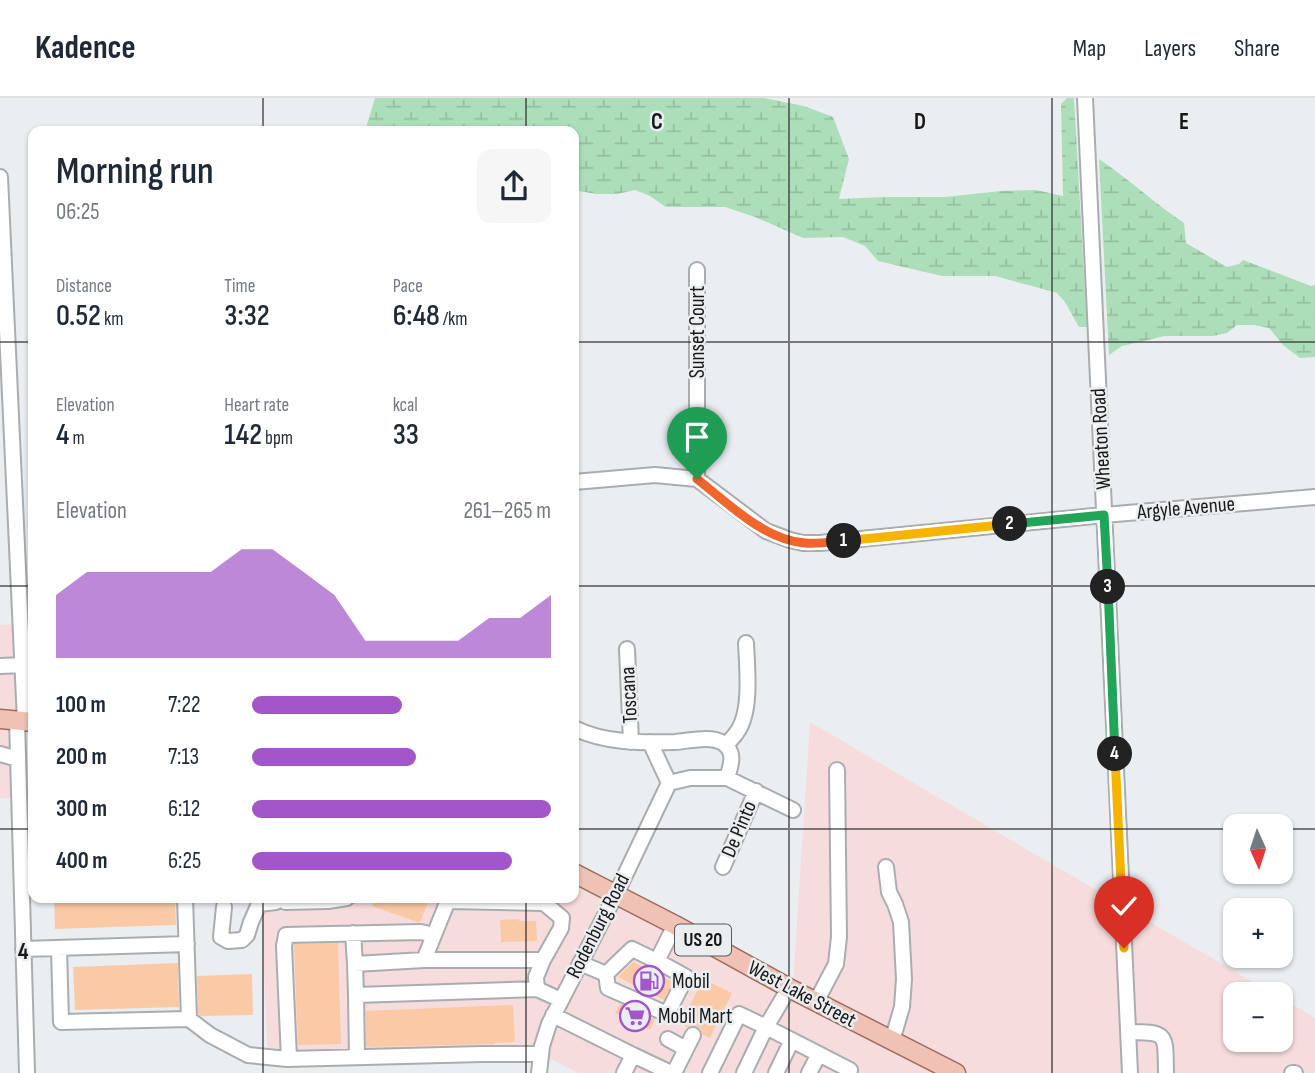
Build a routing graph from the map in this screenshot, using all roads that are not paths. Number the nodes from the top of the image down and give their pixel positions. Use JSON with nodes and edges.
{"nodes":[{"id":1,"x":1086,"y":98,"type":"edge"},
{"id":2,"x":0,"y":177,"type":"edge"},
{"id":3,"x":697,"y":270,"type":"dead end"},
{"id":4,"x":697,"y":479,"type":"junction"},
{"id":5,"x":579,"y":482,"type":"edge"},
{"id":6,"x":1315,"y":497,"type":"edge"},
{"id":7,"x":1104,"y":515,"type":"junction"},
{"id":8,"x":746,"y":643,"type":"dead end"},
{"id":9,"x":627,"y":649,"type":"dead end"},
{"id":10,"x":23,"y":665,"type":"junction"},
{"id":11,"x":0,"y":666,"type":"edge"},
{"id":12,"x":19,"y":720,"type":"edge"},
{"id":13,"x":579,"y":730,"type":"edge"},
{"id":14,"x":631,"y":742,"type":"junction"},
{"id":15,"x":650,"y":742,"type":"junction"},
{"id":16,"x":726,"y":745,"type":"junction"},
{"id":17,"x":0,"y":754,"type":"edge"},
{"id":18,"x":18,"y":759,"type":"junction"},
{"id":19,"x":837,"y":770,"type":"dead end"},
{"id":20,"x":727,"y":778,"type":"junction"},
{"id":21,"x":669,"y":783,"type":"junction"},
{"id":22,"x":756,"y":791,"type":"junction"},
{"id":23,"x":793,"y":810,"type":"dead end"},
{"id":24,"x":723,"y":867,"type":"dead end"},
{"id":25,"x":886,"y":867,"type":"dead end"},
{"id":26,"x":27,"y":870,"type":"edge"},
{"id":27,"x":579,"y":876,"type":"edge"},
{"id":28,"x":616,"y":894,"type":"junction"},
{"id":29,"x":186,"y":903,"type":"edge"},
{"id":30,"x":270,"y":903,"type":"edge"},
{"id":31,"x":446,"y":903,"type":"edge"},
{"id":32,"x":544,"y":903,"type":"edge"},
{"id":33,"x":224,"y":907,"type":"dead end"},
{"id":34,"x":675,"y":925,"type":"junction"},
{"id":35,"x":353,"y":933,"type":"junction"},
{"id":36,"x":434,"y":934,"type":"junction"},
{"id":37,"x":187,"y":944,"type":"junction"},
{"id":38,"x":59,"y":948,"type":"junction"},
{"id":39,"x":23,"y":949,"type":"junction"},
{"id":40,"x":424,"y":960,"type":"junction"},
{"id":41,"x":543,"y":960,"type":"junction"},
{"id":42,"x":659,"y":962,"type":"junction"},
{"id":43,"x":355,"y":964,"type":"junction"},
{"id":44,"x":580,"y":964,"type":"junction"},
{"id":45,"x":607,"y":974,"type":"junction"},
{"id":46,"x":789,"y":988,"type":"junction"},
{"id":47,"x":537,"y":989,"type":"junction"},
{"id":48,"x":355,"y":995,"type":"junction"},
{"id":49,"x":561,"y":1000,"type":"junction"},
{"id":50,"x":816,"y":1002,"type":"junction"},
{"id":51,"x":553,"y":1015,"type":"junction"},
{"id":52,"x":189,"y":1019,"type":"junction"},
{"id":53,"x":766,"y":1027,"type":"junction"},
{"id":54,"x":1128,"y":1032,"type":"junction"},
{"id":55,"x":693,"y":1035,"type":"dead end"},
{"id":56,"x":668,"y":1039,"type":"dead end"},
{"id":57,"x":792,"y":1040,"type":"junction"},
{"id":58,"x":892,"y":1041,"type":"junction"},
{"id":59,"x":686,"y":1049,"type":"junction"},
{"id":60,"x":541,"y":1054,"type":"junction"},
{"id":61,"x":819,"y":1054,"type":"junction"},
{"id":62,"x":633,"y":1055,"type":"junction"},
{"id":63,"x":357,"y":1057,"type":"junction"},
{"id":64,"x":289,"y":1059,"type":"junction"},
{"id":65,"x":949,"y":1071,"type":"edge"},
{"id":66,"x":27,"y":1073,"type":"edge"},
{"id":67,"x":539,"y":1073,"type":"edge"},
{"id":68,"x":624,"y":1073,"type":"edge"},
{"id":69,"x":672,"y":1073,"type":"edge"},
{"id":70,"x":710,"y":1073,"type":"edge"},
{"id":71,"x":744,"y":1073,"type":"edge"},
{"id":72,"x":776,"y":1073,"type":"edge"},
{"id":73,"x":809,"y":1073,"type":"edge"},
{"id":74,"x":849,"y":1073,"type":"edge"},
{"id":75,"x":1130,"y":1073,"type":"edge"},
{"id":76,"x":1166,"y":1073,"type":"edge"}],
"edges":[{"from":1,"to":7,"type":"street","name":"Wheaton Road"},
{"from":2,"to":10,"type":"street"},
{"from":3,"to":4,"type":"street","name":"Sunset Court"},
{"from":4,"to":5,"type":"street"},
{"from":4,"to":7,"type":"street","name":"Argyle Avenue"},
{"from":6,"to":7,"type":"street","name":"Argyle Avenue"},
{"from":7,"to":54,"type":"street","name":"Wheaton Road"},
{"from":8,"to":16,"type":"street"},
{"from":9,"to":14,"type":"street","name":"Toscana"},
{"from":10,"to":11,"type":"street"},
{"from":10,"to":12,"type":"street"},
{"from":12,"to":18,"type":"street"},
{"from":13,"to":14,"type":"street"},
{"from":14,"to":15,"type":"street"},
{"from":15,"to":16,"type":"street"},
{"from":15,"to":21,"type":"street"},
{"from":16,"to":20,"type":"street"},
{"from":17,"to":18,"type":"street"},
{"from":18,"to":26,"type":"street"},
{"from":19,"to":50,"type":"street"},
{"from":20,"to":21,"type":"street"},
{"from":20,"to":22,"type":"street"},
{"from":21,"to":28,"type":"street","name":"Rodenburg Road"},
{"from":22,"to":23,"type":"street"},
{"from":22,"to":24,"type":"street","name":"De Pinto"},
{"from":25,"to":58,"type":"street"},
{"from":26,"to":39,"type":"street"},
{"from":27,"to":28,"type":"main road","name":"West Lake Street","number":"US 20"},
{"from":28,"to":34,"type":"main road","name":"West Lake Street","number":"US 20"},
{"from":28,"to":44,"type":"street","name":"Rodenburg Road"},
{"from":29,"to":37,"type":"street"},
{"from":30,"to":33,"type":"street"},
{"from":31,"to":36,"type":"street"},
{"from":32,"to":41,"type":"street"},
{"from":34,"to":42,"type":"street"},
{"from":34,"to":46,"type":"main road","name":"West Lake Street","number":"US 20"},
{"from":35,"to":36,"type":"street"},
{"from":35,"to":43,"type":"street"},
{"from":35,"to":64,"type":"street"},
{"from":36,"to":40,"type":"street"},
{"from":37,"to":38,"type":"street"},
{"from":37,"to":52,"type":"street"},
{"from":38,"to":39,"type":"street"},
{"from":38,"to":52,"type":"street"},
{"from":39,"to":66,"type":"street"},
{"from":40,"to":41,"type":"street"},
{"from":40,"to":43,"type":"street"},
{"from":41,"to":47,"type":"street"},
{"from":42,"to":45,"type":"street"},
{"from":42,"to":45,"type":"street"},
{"from":43,"to":48,"type":"street"},
{"from":44,"to":45,"type":"street"},
{"from":44,"to":49,"type":"street","name":"Rodenburg Road"},
{"from":46,"to":50,"type":"main road","name":"West Lake Street","number":"US 20"},
{"from":46,"to":53,"type":"street"},
{"from":47,"to":48,"type":"street"},
{"from":47,"to":49,"type":"street"},
{"from":48,"to":63,"type":"street"},
{"from":49,"to":51,"type":"street","name":"Rodenburg Road"},
{"from":50,"to":58,"type":"main road","name":"West Lake Street","number":"US 20"},
{"from":51,"to":60,"type":"street","name":"Rodenburg Road"},
{"from":51,"to":62,"type":"street"},
{"from":52,"to":64,"type":"street"},
{"from":53,"to":57,"type":"street"},
{"from":53,"to":70,"type":"street"},
{"from":53,"to":71,"type":"street"},
{"from":54,"to":75,"type":"street","name":"Wheaton Road"},
{"from":54,"to":76,"type":"street"},
{"from":55,"to":59,"type":"street"},
{"from":56,"to":59,"type":"street"},
{"from":57,"to":61,"type":"street"},
{"from":57,"to":72,"type":"street"},
{"from":58,"to":65,"type":"main road","name":"West Lake Street","number":"US 20"},
{"from":59,"to":69,"type":"street"},
{"from":60,"to":63,"type":"street"},
{"from":60,"to":67,"type":"street","name":"Rodenburg Road"},
{"from":61,"to":73,"type":"street"},
{"from":61,"to":74,"type":"street"},
{"from":62,"to":68,"type":"street"},
{"from":62,"to":69,"type":"street"},
{"from":63,"to":64,"type":"street"}]}
